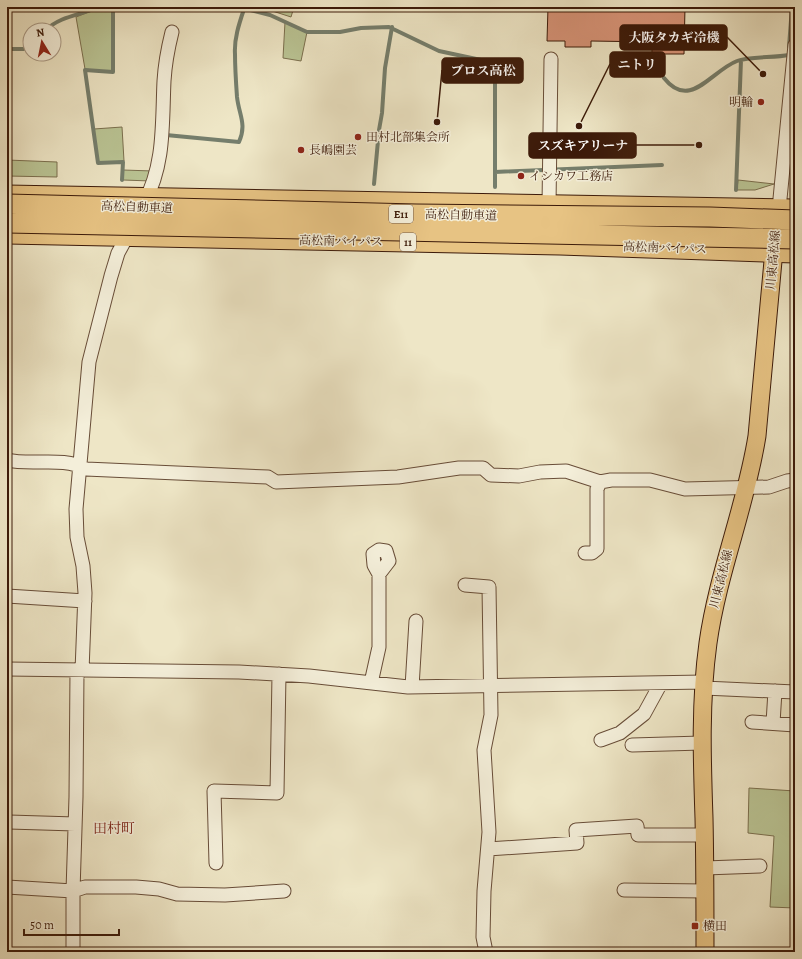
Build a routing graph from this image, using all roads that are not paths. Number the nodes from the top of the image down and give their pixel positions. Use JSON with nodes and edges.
{"nodes":[{"id":1,"x":172,"y":32,"type":"dead end"},
{"id":2,"x":795,"y":45,"type":"edge"},
{"id":3,"x":551,"y":60,"type":"dead end"},
{"id":4,"x":7,"y":195,"type":"edge"},
{"id":5,"x":148,"y":197,"type":"junction"},
{"id":6,"x":7,"y":204,"type":"edge"},
{"id":7,"x":549,"y":205,"type":"junction"},
{"id":8,"x":790,"y":210,"type":"edge"},
{"id":9,"x":795,"y":220,"type":"edge"},
{"id":10,"x":7,"y":223,"type":"edge"},
{"id":11,"x":7,"y":234,"type":"edge"},
{"id":12,"x":126,"y":237,"type":"junction"},
{"id":13,"x":795,"y":239,"type":"edge"},
{"id":14,"x":795,"y":247,"type":"edge"},
{"id":15,"x":774,"y":252,"type":"junction"},
{"id":16,"x":795,"y":253,"type":"edge"},
{"id":17,"x":7,"y":460,"type":"edge"},
{"id":18,"x":79,"y":465,"type":"junction"},
{"id":19,"x":795,"y":480,"type":"edge"},
{"id":20,"x":600,"y":482,"type":"junction"},
{"id":21,"x":746,"y":488,"type":"junction"},
{"id":22,"x":585,"y":553,"type":"dead end"},
{"id":23,"x":379,"y":574,"type":"dead end"},
{"id":24,"x":465,"y":585,"type":"dead end"},
{"id":25,"x":7,"y":596,"type":"edge"},
{"id":26,"x":85,"y":601,"type":"junction"},
{"id":27,"x":416,"y":621,"type":"dead end"},
{"id":28,"x":7,"y":669,"type":"edge"},
{"id":29,"x":79,"y":671,"type":"junction"},
{"id":30,"x":280,"y":674,"type":"junction"},
{"id":31,"x":371,"y":683,"type":"junction"},
{"id":32,"x":661,"y":683,"type":"junction"},
{"id":33,"x":704,"y":685,"type":"junction"},
{"id":34,"x":490,"y":686,"type":"junction"},
{"id":35,"x":412,"y":687,"type":"junction"},
{"id":36,"x":775,"y":692,"type":"junction"},
{"id":37,"x":795,"y":692,"type":"edge"},
{"id":38,"x":752,"y":722,"type":"dead end"},
{"id":39,"x":773,"y":723,"type":"junction"},
{"id":40,"x":795,"y":725,"type":"edge"},
{"id":41,"x":601,"y":740,"type":"dead end"},
{"id":42,"x":702,"y":743,"type":"junction"},
{"id":43,"x":632,"y":746,"type":"dead end"},
{"id":44,"x":9,"y":822,"type":"dead end"},
{"id":45,"x":75,"y":824,"type":"junction"},
{"id":46,"x":704,"y":835,"type":"junction"},
{"id":47,"x":488,"y":849,"type":"junction"},
{"id":48,"x":216,"y":864,"type":"dead end"},
{"id":49,"x":760,"y":866,"type":"dead end"},
{"id":50,"x":705,"y":868,"type":"junction"},
{"id":51,"x":7,"y":887,"type":"edge"},
{"id":52,"x":624,"y":890,"type":"dead end"},
{"id":53,"x":73,"y":891,"type":"junction"},
{"id":54,"x":284,"y":891,"type":"dead end"},
{"id":55,"x":705,"y":891,"type":"junction"},
{"id":56,"x":73,"y":952,"type":"edge"},
{"id":57,"x":486,"y":952,"type":"edge"},
{"id":58,"x":705,"y":952,"type":"edge"}],
"edges":[{"from":1,"to":5,"type":"street"},
{"from":2,"to":8,"type":"street"},
{"from":3,"to":7,"type":"street"},
{"from":4,"to":5,"type":"highway"},
{"from":5,"to":7,"type":"highway"},
{"from":5,"to":12,"type":"street"},
{"from":6,"to":9,"type":"highway","name":"高松自動車道","number":"E11","bridge":true},
{"from":7,"to":8,"type":"highway"},
{"from":8,"to":15,"type":"main road","name":"川東高松線"},
{"from":10,"to":13,"type":"highway","name":"高松自動車道","number":"E11","bridge":true},
{"from":11,"to":12,"type":"highway","name":"高松南バイパス","number":"11"},
{"from":12,"to":15,"type":"highway","name":"高松南バイパス","number":"11"},
{"from":12,"to":18,"type":"street"},
{"from":14,"to":15,"type":"highway","number":"11"},
{"from":15,"to":16,"type":"highway","name":"高松南バイパス","number":"11"},
{"from":15,"to":21,"type":"main road","name":"川東高松線"},
{"from":17,"to":18,"type":"street"},
{"from":18,"to":20,"type":"street"},
{"from":18,"to":26,"type":"street"},
{"from":19,"to":21,"type":"street"},
{"from":20,"to":21,"type":"street"},
{"from":20,"to":22,"type":"street"},
{"from":21,"to":33,"type":"main road","name":"川東高松線"},
{"from":23,"to":31,"type":"street"},
{"from":24,"to":34,"type":"street"},
{"from":25,"to":26,"type":"street"},
{"from":26,"to":29,"type":"street"},
{"from":27,"to":35,"type":"street"},
{"from":28,"to":29,"type":"street"},
{"from":29,"to":30,"type":"street"},
{"from":29,"to":45,"type":"street"},
{"from":30,"to":31,"type":"street"},
{"from":30,"to":48,"type":"street"},
{"from":31,"to":35,"type":"street"},
{"from":32,"to":33,"type":"street"},
{"from":32,"to":34,"type":"street"},
{"from":32,"to":41,"type":"street"},
{"from":33,"to":36,"type":"street"},
{"from":33,"to":42,"type":"main road","name":"川東高松線"},
{"from":34,"to":35,"type":"street"},
{"from":34,"to":47,"type":"street"},
{"from":36,"to":37,"type":"street"},
{"from":36,"to":39,"type":"street"},
{"from":38,"to":39,"type":"street"},
{"from":39,"to":40,"type":"street"},
{"from":42,"to":43,"type":"street"},
{"from":42,"to":46,"type":"main road","name":"川東高松線"},
{"from":44,"to":45,"type":"street"},
{"from":45,"to":53,"type":"street"},
{"from":46,"to":47,"type":"street"},
{"from":46,"to":50,"type":"main road","name":"川東高松線"},
{"from":47,"to":57,"type":"street"},
{"from":49,"to":50,"type":"street"},
{"from":50,"to":55,"type":"main road","name":"川東高松線"},
{"from":51,"to":53,"type":"street"},
{"from":52,"to":55,"type":"street"},
{"from":53,"to":54,"type":"street"},
{"from":53,"to":56,"type":"street"},
{"from":55,"to":58,"type":"main road","name":"川東高松線"}]}
